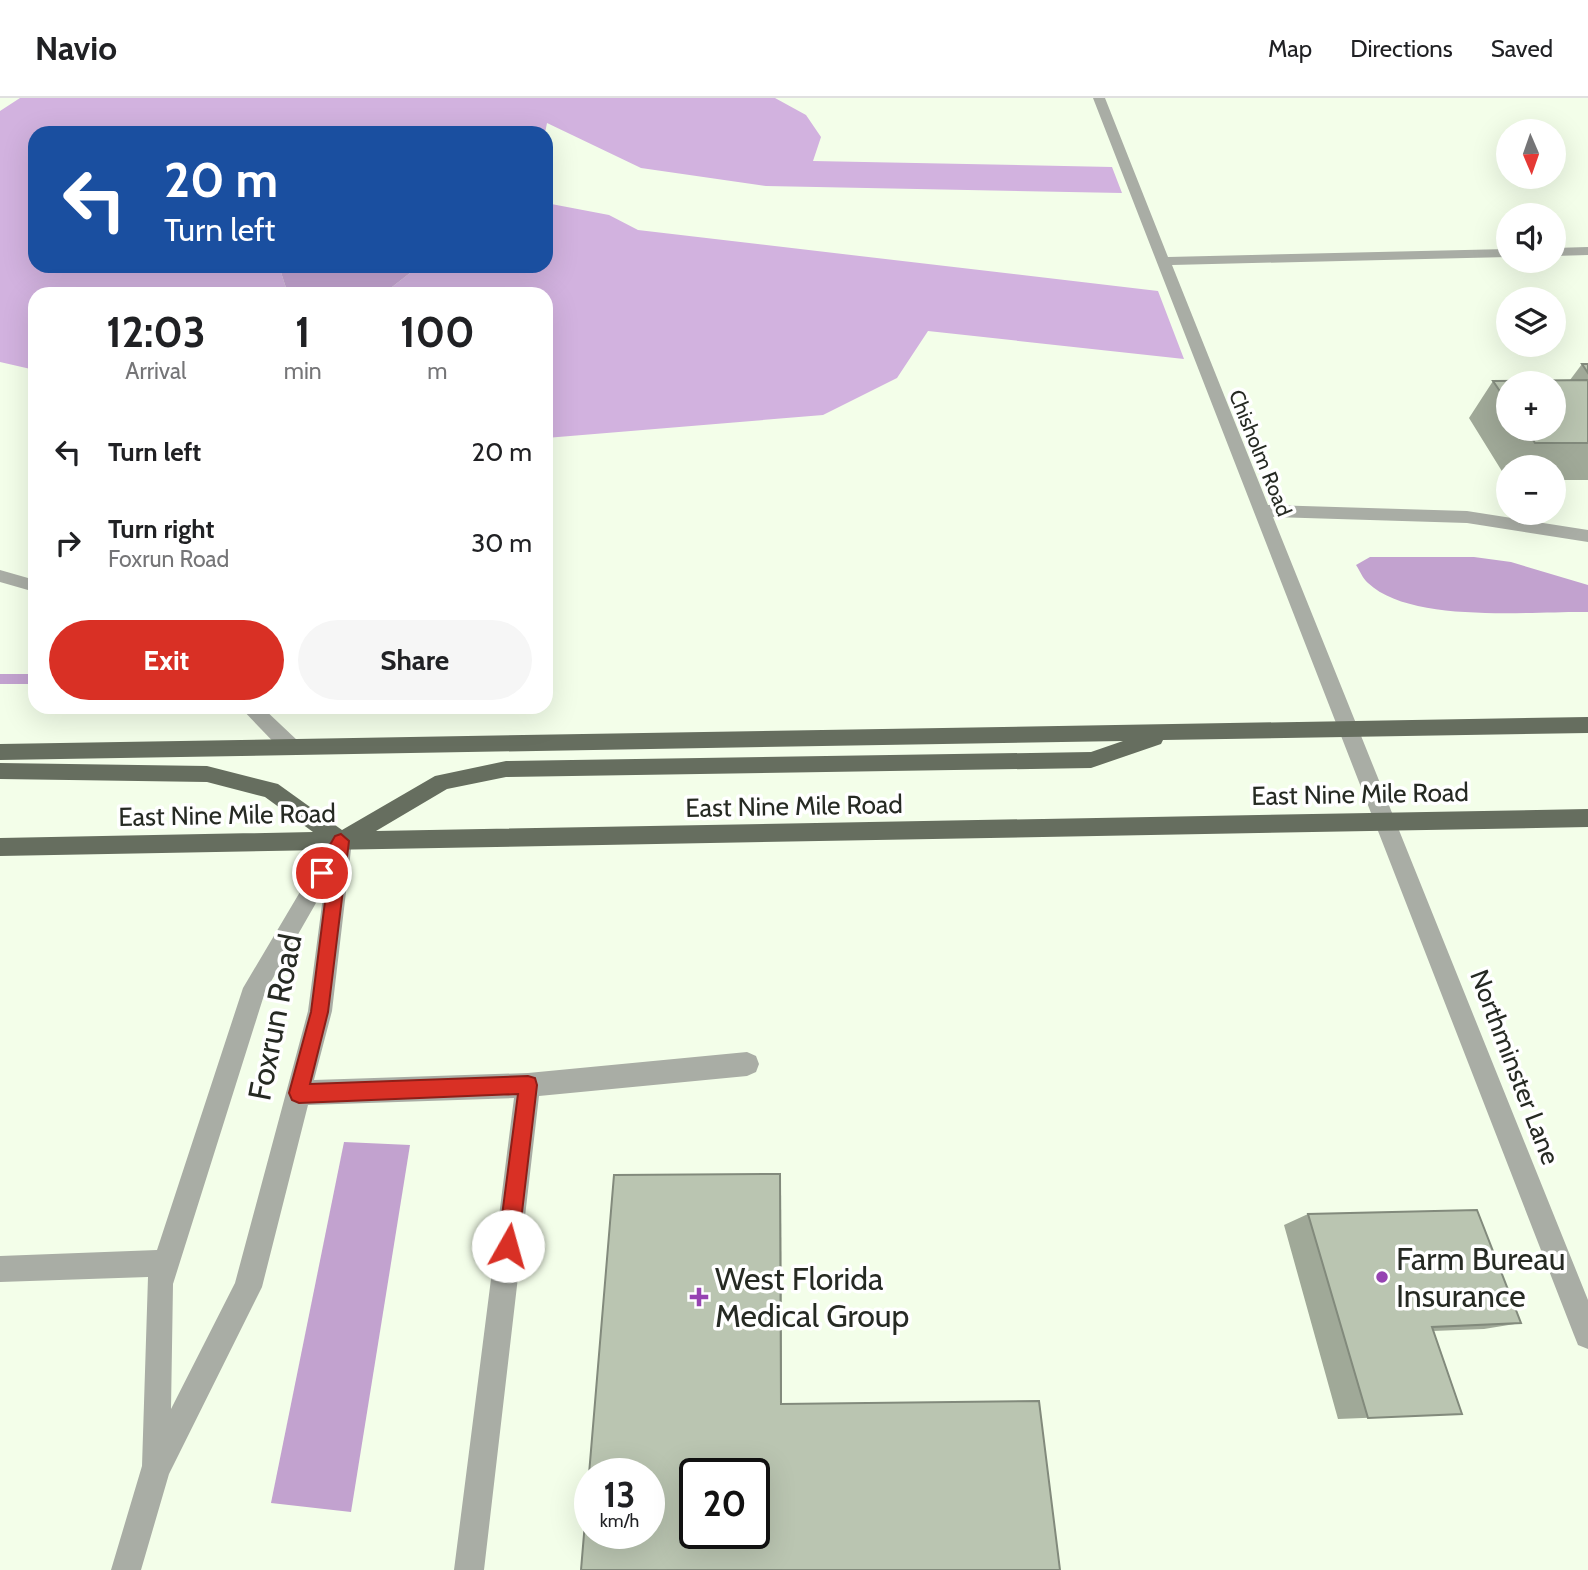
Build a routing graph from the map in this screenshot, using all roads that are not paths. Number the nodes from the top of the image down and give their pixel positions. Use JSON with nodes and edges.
{"nodes":[{"id":1,"x":1099,"y":98,"type":"edge"},
{"id":2,"x":1588,"y":251,"type":"edge"},
{"id":3,"x":1566,"y":252,"type":"edge"},
{"id":4,"x":1496,"y":253,"type":"edge"},
{"id":5,"x":1162,"y":261,"type":"junction"},
{"id":6,"x":1261,"y":511,"type":"junction"},
{"id":7,"x":1588,"y":536,"type":"edge"},
{"id":8,"x":0,"y":576,"type":"edge"},
{"id":9,"x":28,"y":584,"type":"edge"},
{"id":10,"x":257,"y":714,"type":"edge"},
{"id":11,"x":1588,"y":724,"type":"edge"},
{"id":12,"x":1346,"y":729,"type":"junction"},
{"id":13,"x":1170,"y":732,"type":"junction"},
{"id":14,"x":291,"y":747,"type":"junction"},
{"id":15,"x":0,"y":752,"type":"edge"},
{"id":16,"x":0,"y":771,"type":"edge"},
{"id":17,"x":1588,"y":818,"type":"edge"},
{"id":18,"x":1387,"y":821,"type":"junction"},
{"id":19,"x":341,"y":841,"type":"junction"},
{"id":20,"x":0,"y":847,"type":"edge"},
{"id":21,"x":747,"y":1064,"type":"dead end"},
{"id":22,"x":528,"y":1085,"type":"junction"},
{"id":23,"x":299,"y":1093,"type":"junction"},
{"id":24,"x":166,"y":1263,"type":"junction"},
{"id":25,"x":0,"y":1269,"type":"edge"},
{"id":26,"x":1588,"y":1335,"type":"edge"},
{"id":27,"x":155,"y":1470,"type":"junction"},
{"id":28,"x":126,"y":1570,"type":"edge"},
{"id":29,"x":469,"y":1570,"type":"edge"}],
"edges":[{"from":1,"to":5,"type":"street","name":"Chisholm Road"},
{"from":2,"to":3,"type":"street"},
{"from":4,"to":5,"type":"street"},
{"from":5,"to":6,"type":"street","name":"Chisholm Road"},
{"from":6,"to":7,"type":"street"},
{"from":6,"to":12,"type":"street","name":"Chisholm Road"},
{"from":8,"to":9,"type":"street"},
{"from":10,"to":14,"type":"street"},
{"from":11,"to":12,"type":"main road"},
{"from":12,"to":13,"type":"main road"},
{"from":12,"to":18,"type":"street","name":"Chisholm Road"},
{"from":13,"to":14,"type":"main road"},
{"from":13,"to":19,"type":"main road"},
{"from":14,"to":15,"type":"main road"},
{"from":16,"to":19,"type":"main road"},
{"from":17,"to":18,"type":"main road","name":"East Nine Mile Road"},
{"from":18,"to":19,"type":"main road","name":"East Nine Mile Road"},
{"from":18,"to":26,"type":"street","name":"Northminster Lane"},
{"from":19,"to":20,"type":"main road","name":"East Nine Mile Road"},
{"from":19,"to":23,"type":"street","name":"Foxrun Road"},
{"from":19,"to":24,"type":"street","name":"Foxrun Road"},
{"from":21,"to":22,"type":"street"},
{"from":22,"to":23,"type":"street"},
{"from":22,"to":29,"type":"street"},
{"from":23,"to":27,"type":"street","name":"Foxrun Road"},
{"from":24,"to":25,"type":"street"},
{"from":24,"to":27,"type":"street","name":"Foxrun Road"},
{"from":27,"to":28,"type":"street","name":"Foxrun Road"}]}
